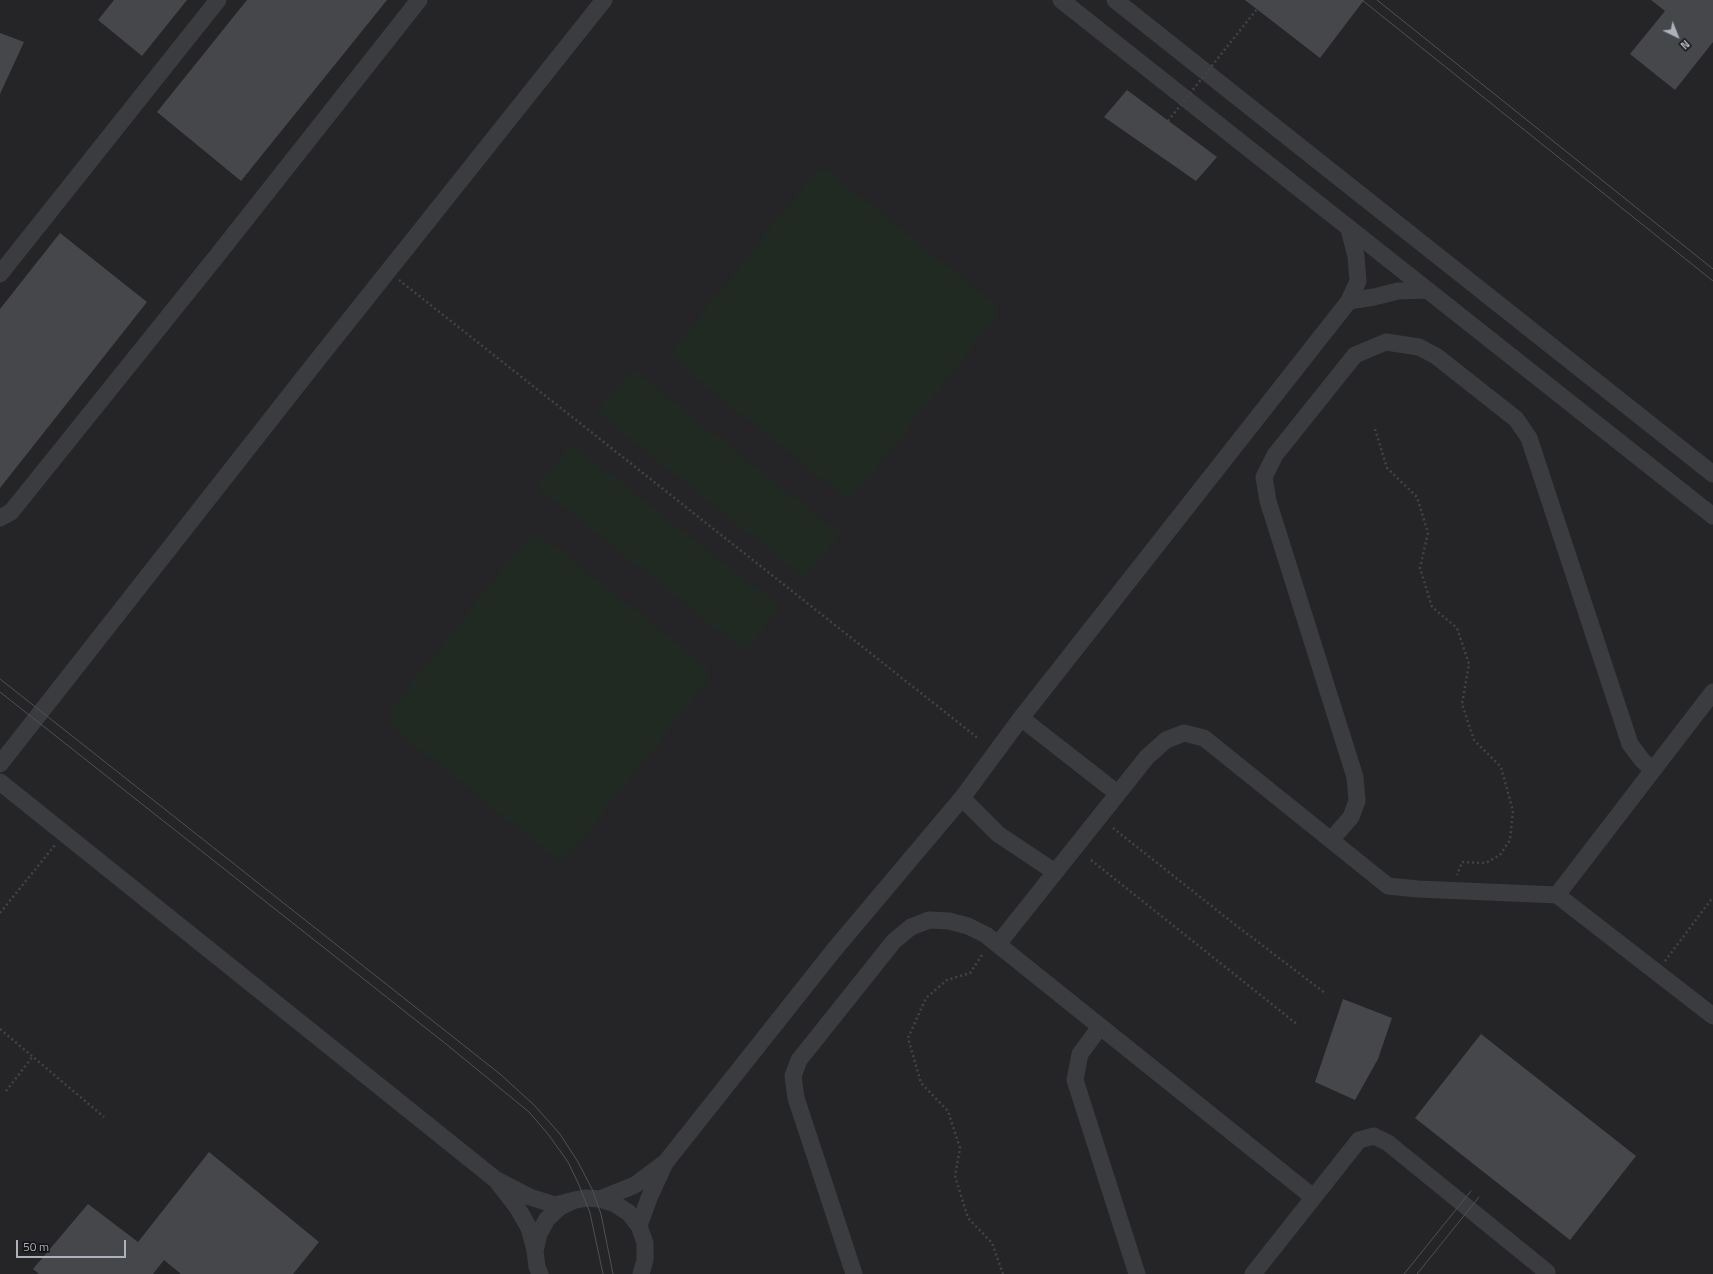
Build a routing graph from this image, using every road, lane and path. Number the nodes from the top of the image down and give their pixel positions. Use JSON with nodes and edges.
{"nodes":[{"id":1,"x":218,"y":0,"type":"edge"},
{"id":2,"x":419,"y":0,"type":"edge"},
{"id":3,"x":604,"y":0,"type":"edge"},
{"id":4,"x":1061,"y":0,"type":"edge"},
{"id":5,"x":1115,"y":0,"type":"edge"},
{"id":6,"x":1257,"y":9,"type":"dead end"},
{"id":7,"x":1168,"y":121,"type":"dead end"},
{"id":8,"x":1349,"y":229,"type":"junction"},
{"id":9,"x":388,"y":271,"type":"junction"},
{"id":10,"x":0,"y":274,"type":"edge"},
{"id":11,"x":1427,"y":290,"type":"junction"},
{"id":12,"x":1349,"y":301,"type":"junction"},
{"id":13,"x":1375,"y":429,"type":"dead end"},
{"id":14,"x":1713,"y":474,"type":"edge"},
{"id":15,"x":1713,"y":516,"type":"edge"},
{"id":16,"x":0,"y":518,"type":"edge"},
{"id":17,"x":1713,"y":692,"type":"edge"},
{"id":18,"x":1021,"y":718,"type":"junction"},
{"id":19,"x":979,"y":739,"type":"dead end"},
{"id":20,"x":0,"y":764,"type":"edge"},
{"id":21,"x":1653,"y":770,"type":"junction"},
{"id":22,"x":0,"y":782,"type":"edge"},
{"id":23,"x":1117,"y":793,"type":"junction"},
{"id":24,"x":962,"y":798,"type":"junction"},
{"id":25,"x":1113,"y":828,"type":"dead end"},
{"id":26,"x":64,"y":833,"type":"junction"},
{"id":27,"x":1331,"y":840,"type":"junction"},
{"id":28,"x":1092,"y":860,"type":"dead end"},
{"id":29,"x":1055,"y":872,"type":"junction"},
{"id":30,"x":1457,"y":875,"type":"dead end"},
{"id":31,"x":1557,"y":895,"type":"junction"},
{"id":32,"x":1713,"y":897,"type":"edge"},
{"id":33,"x":0,"y":913,"type":"edge"},
{"id":34,"x":998,"y":944,"type":"junction"},
{"id":35,"x":982,"y":955,"type":"dead end"},
{"id":36,"x":1663,"y":963,"type":"dead end"},
{"id":37,"x":1325,"y":993,"type":"dead end"},
{"id":38,"x":1713,"y":1016,"type":"edge"},
{"id":39,"x":1298,"y":1024,"type":"dead end"},
{"id":40,"x":1100,"y":1027,"type":"junction"},
{"id":41,"x":0,"y":1029,"type":"edge"},
{"id":42,"x":33,"y":1056,"type":"junction"},
{"id":43,"x":6,"y":1091,"type":"dead end"},
{"id":44,"x":104,"y":1117,"type":"dead end"},
{"id":45,"x":665,"y":1163,"type":"junction"},
{"id":46,"x":495,"y":1179,"type":"junction"},
{"id":47,"x":1313,"y":1198,"type":"junction"},
{"id":48,"x":600,"y":1199,"type":"junction"},
{"id":49,"x":575,"y":1200,"type":"junction"},
{"id":50,"x":639,"y":1226,"type":"junction"},
{"id":51,"x":537,"y":1266,"type":"edge"},
{"id":52,"x":646,"y":1269,"type":"edge"},
{"id":53,"x":854,"y":1274,"type":"edge"},
{"id":54,"x":1003,"y":1274,"type":"edge"},
{"id":55,"x":1137,"y":1274,"type":"edge"},
{"id":56,"x":1253,"y":1274,"type":"edge"},
{"id":57,"x":1547,"y":1274,"type":"edge"}],
"edges":[{"from":1,"to":10,"type":"street"},
{"from":2,"to":16,"type":"street"},
{"from":3,"to":9,"type":"street"},
{"from":4,"to":8,"type":"street"},
{"from":5,"to":14,"type":"street"},
{"from":6,"to":7,"type":"path","bridge":true},
{"from":8,"to":11,"type":"street"},
{"from":8,"to":12,"type":"street"},
{"from":9,"to":19,"type":"path"},
{"from":9,"to":20,"type":"street"},
{"from":11,"to":12,"type":"street"},
{"from":11,"to":15,"type":"street"},
{"from":12,"to":18,"type":"street"},
{"from":13,"to":30,"type":"path"},
{"from":17,"to":21,"type":"street"},
{"from":18,"to":23,"type":"street"},
{"from":18,"to":24,"type":"street"},
{"from":21,"to":27,"type":"street"},
{"from":21,"to":31,"type":"street"},
{"from":22,"to":26,"type":"street"},
{"from":23,"to":27,"type":"street"},
{"from":23,"to":29,"type":"street"},
{"from":24,"to":29,"type":"street"},
{"from":24,"to":45,"type":"street"},
{"from":25,"to":37,"type":"path"},
{"from":26,"to":33,"type":"path"},
{"from":26,"to":46,"type":"street"},
{"from":27,"to":31,"type":"street"},
{"from":28,"to":39,"type":"path"},
{"from":29,"to":34,"type":"street"},
{"from":31,"to":38,"type":"street"},
{"from":32,"to":36,"type":"path"},
{"from":34,"to":40,"type":"street"},
{"from":34,"to":53,"type":"street"},
{"from":35,"to":54,"type":"path"},
{"from":40,"to":47,"type":"street"},
{"from":40,"to":55,"type":"street"},
{"from":41,"to":42,"type":"path"},
{"from":42,"to":43,"type":"path"},
{"from":42,"to":44,"type":"path"},
{"from":45,"to":48,"type":"street"},
{"from":45,"to":50,"type":"street"},
{"from":46,"to":49,"type":"street"},
{"from":46,"to":51,"type":"street"},
{"from":47,"to":56,"type":"street"},
{"from":47,"to":57,"type":"street"},
{"from":48,"to":49,"type":"street"},
{"from":48,"to":50,"type":"street"},
{"from":49,"to":51,"type":"street"},
{"from":50,"to":52,"type":"street"}]}
